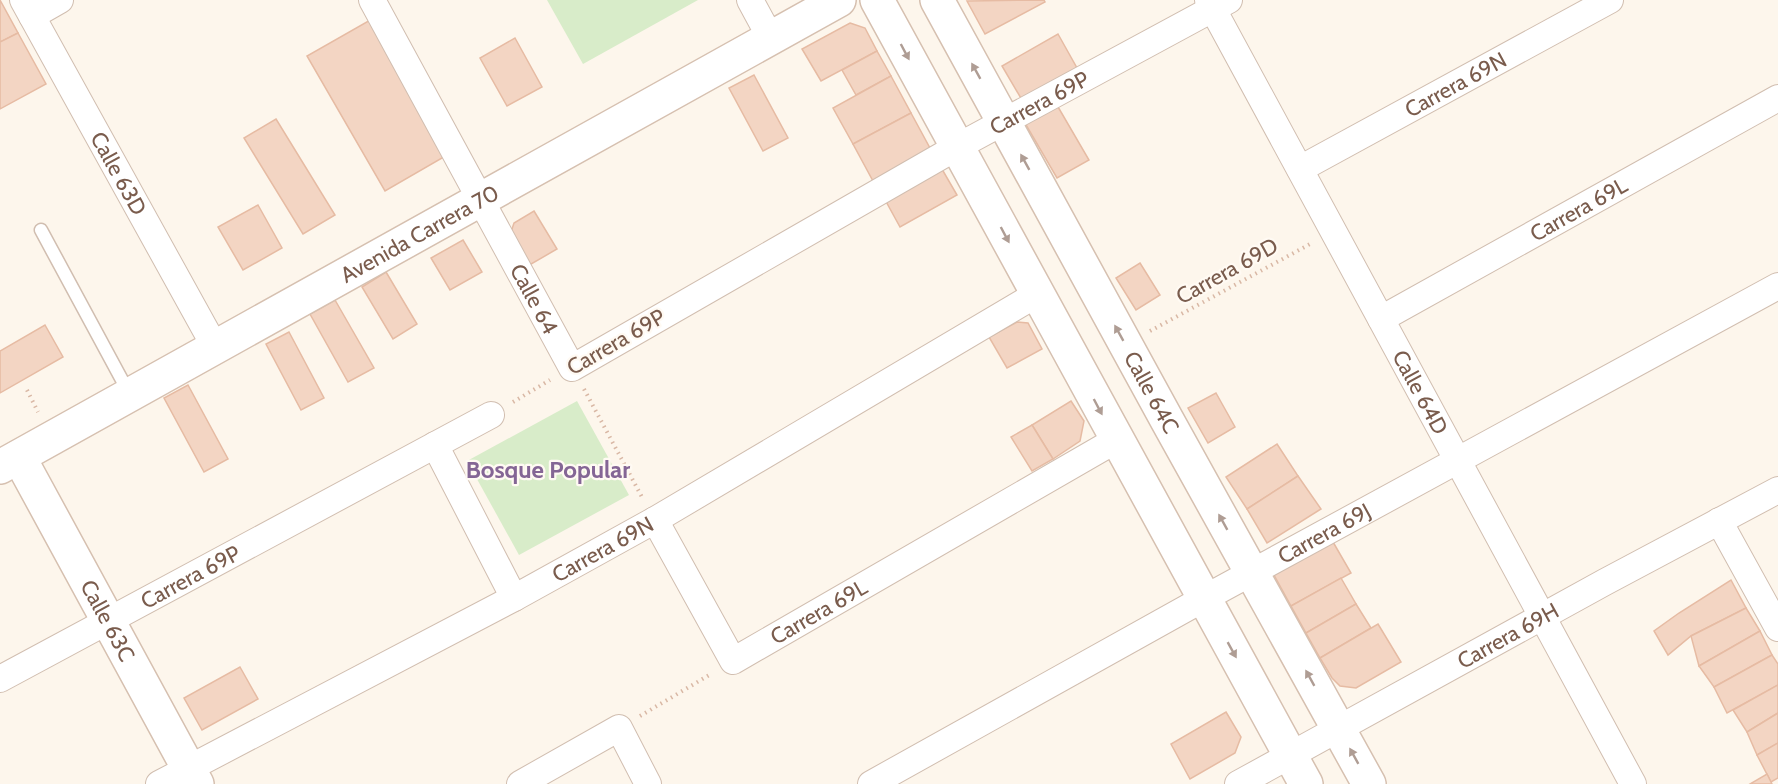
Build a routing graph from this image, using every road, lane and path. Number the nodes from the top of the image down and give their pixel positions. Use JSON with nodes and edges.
{"nodes":[{"id":1,"x":60,"y":0,"type":"edge"},
{"id":2,"x":372,"y":0,"type":"edge"},
{"id":3,"x":750,"y":0,"type":"edge"},
{"id":4,"x":839,"y":0,"type":"edge"},
{"id":5,"x":878,"y":0,"type":"edge"},
{"id":6,"x":937,"y":0,"type":"edge"},
{"id":7,"x":1610,"y":0,"type":"edge"},
{"id":8,"x":1217,"y":3,"type":"edge"},
{"id":9,"x":28,"y":8,"type":"edge"},
{"id":10,"x":770,"y":37,"type":"junction"},
{"id":11,"x":1778,"y":98,"type":"edge"},
{"id":12,"x":1004,"y":122,"type":"junction"},
{"id":13,"x":957,"y":147,"type":"junction"},
{"id":14,"x":1300,"y":169,"type":"junction"},
{"id":15,"x":480,"y":198,"type":"junction"},
{"id":16,"x":41,"y":230,"type":"dead end"},
{"id":17,"x":1333,"y":231,"type":"junction"},
{"id":18,"x":1778,"y":286,"type":"edge"},
{"id":19,"x":1037,"y":294,"type":"junction"},
{"id":20,"x":1381,"y":320,"type":"junction"},
{"id":21,"x":1147,"y":333,"type":"dead end"},
{"id":22,"x":215,"y":347,"type":"junction"},
{"id":23,"x":572,"y":368,"type":"junction"},
{"id":24,"x":130,"y":394,"type":"junction"},
{"id":25,"x":491,"y":415,"type":"joint"},
{"id":26,"x":1116,"y":440,"type":"junction"},
{"id":27,"x":435,"y":445,"type":"junction"},
{"id":28,"x":1457,"y":461,"type":"junction"},
{"id":29,"x":9,"y":462,"type":"edge"},
{"id":30,"x":1778,"y":490,"type":"edge"},
{"id":31,"x":655,"y":520,"type":"junction"},
{"id":32,"x":1719,"y":521,"type":"junction"},
{"id":33,"x":1252,"y":573,"type":"junction"},
{"id":34,"x":514,"y":598,"type":"junction"},
{"id":35,"x":1203,"y":599,"type":"junction"},
{"id":36,"x":1542,"y":617,"type":"junction"},
{"id":37,"x":108,"y":621,"type":"junction"},
{"id":38,"x":1778,"y":628,"type":"edge"},
{"id":39,"x":733,"y":661,"type":"junction"},
{"id":40,"x":0,"y":679,"type":"edge"},
{"id":41,"x":619,"y":728,"type":"junction"},
{"id":42,"x":1338,"y":729,"type":"junction"},
{"id":43,"x":1290,"y":755,"type":"junction"},
{"id":44,"x":193,"y":776,"type":"edge"},
{"id":45,"x":159,"y":784,"type":"edge"},
{"id":46,"x":520,"y":784,"type":"edge"},
{"id":47,"x":648,"y":784,"type":"edge"},
{"id":48,"x":871,"y":784,"type":"edge"},
{"id":49,"x":1238,"y":784,"type":"edge"},
{"id":50,"x":1306,"y":784,"type":"edge"},
{"id":51,"x":1369,"y":784,"type":"edge"},
{"id":52,"x":1633,"y":784,"type":"edge"}],
"edges":[{"from":1,"to":9,"type":"street"},
{"from":2,"to":15,"type":"street","name":"Calle 64"},
{"from":3,"to":10,"type":"street"},
{"from":4,"to":10,"type":"street","name":"Avenida Carrera 70"},
{"from":5,"to":13,"type":"street","one_way":true},
{"from":12,"to":6,"type":"street","name":"Calle 64C","one_way":true},
{"from":7,"to":14,"type":"street","name":"Carrera 69N"},
{"from":8,"to":12,"type":"street","name":"Carrera 69P"},
{"from":8,"to":14,"type":"street","name":"Calle 64D"},
{"from":9,"to":22,"type":"street","name":"Calle 63D"},
{"from":10,"to":15,"type":"street","name":"Avenida Carrera 70"},
{"from":11,"to":20,"type":"street","name":"Carrera 69L"},
{"from":12,"to":13,"type":"street","name":"Carrera 69P"},
{"from":33,"to":12,"type":"street","name":"Calle 64C","one_way":true},
{"from":13,"to":19,"type":"street","one_way":true},
{"from":13,"to":23,"type":"street","name":"Carrera 69P"},
{"from":14,"to":17,"type":"street","name":"Calle 64D"},
{"from":15,"to":22,"type":"street","name":"Avenida Carrera 70"},
{"from":15,"to":23,"type":"street","name":"Calle 64"},
{"from":16,"to":24,"type":"lane"},
{"from":17,"to":20,"type":"street","name":"Calle 64D"},
{"from":17,"to":21,"type":"path","name":"Carrera 69D"},
{"from":18,"to":28,"type":"street","name":"Carrera 69J"},
{"from":19,"to":26,"type":"street","one_way":true},
{"from":19,"to":31,"type":"street","name":"Carrera 69N"},
{"from":20,"to":28,"type":"street","name":"Calle 64D"},
{"from":22,"to":24,"type":"street","name":"Avenida Carrera 70"},
{"from":23,"to":25,"type":"path","name":"Carrera 69P"},
{"from":23,"to":31,"type":"path"},
{"from":24,"to":29,"type":"street","name":"Avenida Carrera 70"},
{"from":25,"to":27,"type":"street","name":"Carrera 69P"},
{"from":26,"to":35,"type":"street"},
{"from":26,"to":39,"type":"street","name":"Carrera 69L"},
{"from":27,"to":34,"type":"street"},
{"from":27,"to":37,"type":"street","name":"Carrera 69P"},
{"from":28,"to":33,"type":"street","name":"Carrera 69J"},
{"from":28,"to":36,"type":"street","name":"Calle 64D"},
{"from":29,"to":37,"type":"street","name":"Calle 63C"},
{"from":30,"to":32,"type":"street","name":"Carrera 69H"},
{"from":31,"to":34,"type":"street","name":"Carrera 69N"},
{"from":31,"to":39,"type":"street"},
{"from":32,"to":36,"type":"street","name":"Carrera 69H"},
{"from":32,"to":38,"type":"street"},
{"from":33,"to":35,"type":"street","name":"Carrera 69J"},
{"from":42,"to":33,"type":"street","name":"Calle 64C","one_way":true},
{"from":34,"to":44,"type":"street","name":"Carrera 69N"},
{"from":35,"to":43,"type":"street","one_way":true},
{"from":35,"to":48,"type":"street","name":"Carrera 69J"},
{"from":36,"to":42,"type":"street","name":"Carrera 69H"},
{"from":36,"to":52,"type":"street","name":"Calle 64D"},
{"from":37,"to":40,"type":"street","name":"Carrera 69P"},
{"from":37,"to":44,"type":"street","name":"Calle 63C"},
{"from":39,"to":41,"type":"path"},
{"from":41,"to":46,"type":"street"},
{"from":41,"to":47,"type":"street"},
{"from":42,"to":43,"type":"street","name":"Carrera 69H"},
{"from":51,"to":42,"type":"street","name":"Calle 64C","one_way":true},
{"from":43,"to":49,"type":"street","name":"Carrera 69H"},
{"from":43,"to":50,"type":"street"},
{"from":44,"to":45,"type":"street","name":"Carrera 69N"}]}
